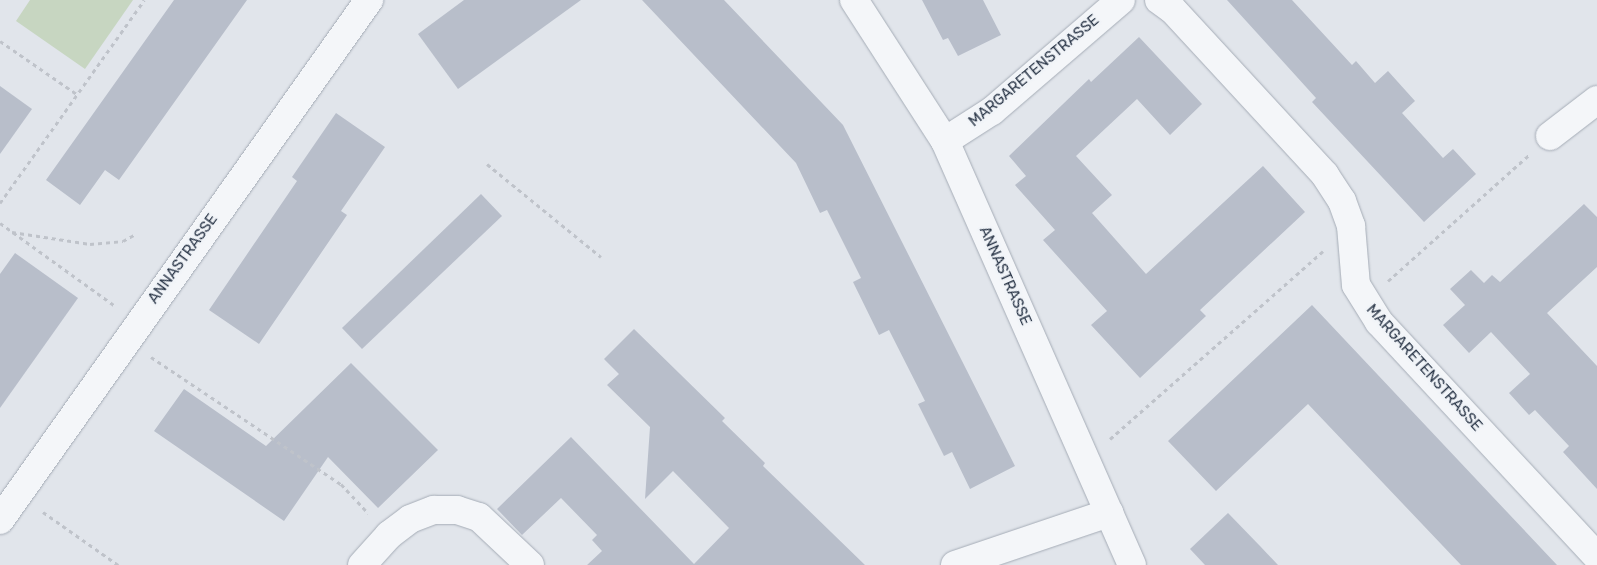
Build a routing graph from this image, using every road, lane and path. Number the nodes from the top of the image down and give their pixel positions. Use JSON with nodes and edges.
{"nodes":[{"id":1,"x":144,"y":0,"type":"edge"},
{"id":2,"x":369,"y":0,"type":"edge"},
{"id":3,"x":854,"y":0,"type":"edge"},
{"id":4,"x":1121,"y":0,"type":"edge"},
{"id":5,"x":1159,"y":0,"type":"edge"},
{"id":6,"x":0,"y":41,"type":"edge"},
{"id":7,"x":78,"y":94,"type":"junction"},
{"id":8,"x":1597,"y":100,"type":"edge"},
{"id":9,"x":1550,"y":136,"type":"joint"},
{"id":10,"x":945,"y":141,"type":"junction"},
{"id":11,"x":487,"y":164,"type":"dead end"},
{"id":12,"x":0,"y":203,"type":"edge"},
{"id":13,"x":0,"y":223,"type":"edge"},
{"id":14,"x":1351,"y":226,"type":"junction"},
{"id":15,"x":12,"y":231,"type":"junction"},
{"id":16,"x":134,"y":235,"type":"dead end"},
{"id":17,"x":601,"y":257,"type":"dead end"},
{"id":18,"x":1365,"y":303,"type":"junction"},
{"id":19,"x":131,"y":331,"type":"junction"},
{"id":20,"x":1087,"y":459,"type":"junction"},
{"id":21,"x":18,"y":494,"type":"junction"},
{"id":22,"x":1109,"y":513,"type":"junction"},
{"id":23,"x":0,"y":520,"type":"edge"},
{"id":24,"x":389,"y":535,"type":"junction"},
{"id":25,"x":1597,"y":558,"type":"edge"},
{"id":26,"x":118,"y":565,"type":"edge"},
{"id":27,"x":362,"y":565,"type":"edge"},
{"id":28,"x":530,"y":565,"type":"edge"},
{"id":29,"x":955,"y":565,"type":"edge"},
{"id":30,"x":1132,"y":565,"type":"edge"}],
"edges":[{"from":1,"to":7,"type":"path"},
{"from":2,"to":19,"type":"street","name":"ANNASTRASSE"},
{"from":3,"to":10,"type":"street","name":"ANNASTRASSE"},
{"from":4,"to":10,"type":"street","name":"MARGARETENSTRASSE"},
{"from":5,"to":14,"type":"street","name":"MARGARETENSTRASSE"},
{"from":6,"to":7,"type":"path"},
{"from":7,"to":12,"type":"path"},
{"from":8,"to":9,"type":"street"},
{"from":9,"to":18,"type":"path"},
{"from":10,"to":20,"type":"street","name":"ANNASTRASSE"},
{"from":11,"to":17,"type":"path"},
{"from":13,"to":15,"type":"path"},
{"from":14,"to":18,"type":"street","name":"MARGARETENSTRASSE"},
{"from":14,"to":20,"type":"path"},
{"from":15,"to":16,"type":"path"},
{"from":15,"to":19,"type":"path"},
{"from":18,"to":25,"type":"street","name":"MARGARETENSTRASSE"},
{"from":19,"to":21,"type":"street","name":"ANNASTRASSE"},
{"from":19,"to":24,"type":"path"},
{"from":20,"to":22,"type":"street","name":"ANNASTRASSE"},
{"from":21,"to":23,"type":"street","name":"ANNASTRASSE"},
{"from":21,"to":26,"type":"path"},
{"from":22,"to":29,"type":"street"},
{"from":22,"to":30,"type":"street","name":"ANNASTRASSE"},
{"from":24,"to":27,"type":"street"},
{"from":24,"to":28,"type":"street"}]}
